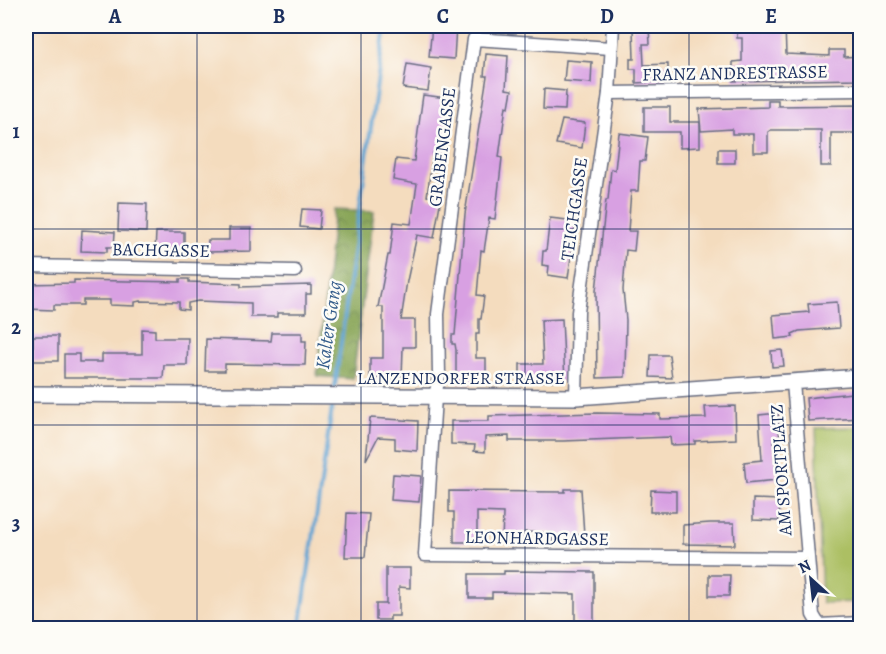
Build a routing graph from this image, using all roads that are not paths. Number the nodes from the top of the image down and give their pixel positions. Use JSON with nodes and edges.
{"nodes":[{"id":1,"x":613,"y":26,"type":"edge"},
{"id":2,"x":611,"y":48,"type":"junction"},
{"id":3,"x":861,"y":90,"type":"edge"},
{"id":4,"x":609,"y":93,"type":"junction"},
{"id":5,"x":26,"y":266,"type":"edge"},
{"id":6,"x":296,"y":270,"type":"dead end"},
{"id":7,"x":861,"y":377,"type":"edge"},
{"id":8,"x":793,"y":383,"type":"junction"},
{"id":9,"x":26,"y":394,"type":"edge"},
{"id":10,"x":435,"y":397,"type":"junction"},
{"id":11,"x":576,"y":397,"type":"junction"},
{"id":12,"x":806,"y":558,"type":"junction"},
{"id":13,"x":861,"y":623,"type":"edge"}],
"edges":[{"from":1,"to":2,"type":"street","name":"TEICHGASSE"},
{"from":2,"to":4,"type":"street","name":"TEICHGASSE"},
{"from":2,"to":10,"type":"street","name":"GRABENGASSE"},
{"from":3,"to":4,"type":"street","name":"FRANZ ANDRESTRASSE"},
{"from":4,"to":11,"type":"street","name":"TEICHGASSE"},
{"from":5,"to":6,"type":"street","name":"BACHGASSE"},
{"from":7,"to":8,"type":"street","name":"LANZENDORFER STRASSE"},
{"from":8,"to":11,"type":"street","name":"LANZENDORFER STRASSE"},
{"from":8,"to":12,"type":"street","name":"AM SPORTPLATZ"},
{"from":9,"to":10,"type":"street","name":"LANZENDORFER STRASSE"},
{"from":10,"to":11,"type":"street","name":"LANZENDORFER STRASSE"},
{"from":10,"to":12,"type":"street","name":"LEONHARDGASSE"},
{"from":12,"to":13,"type":"street","name":"AM SPORTPLATZ"}]}
